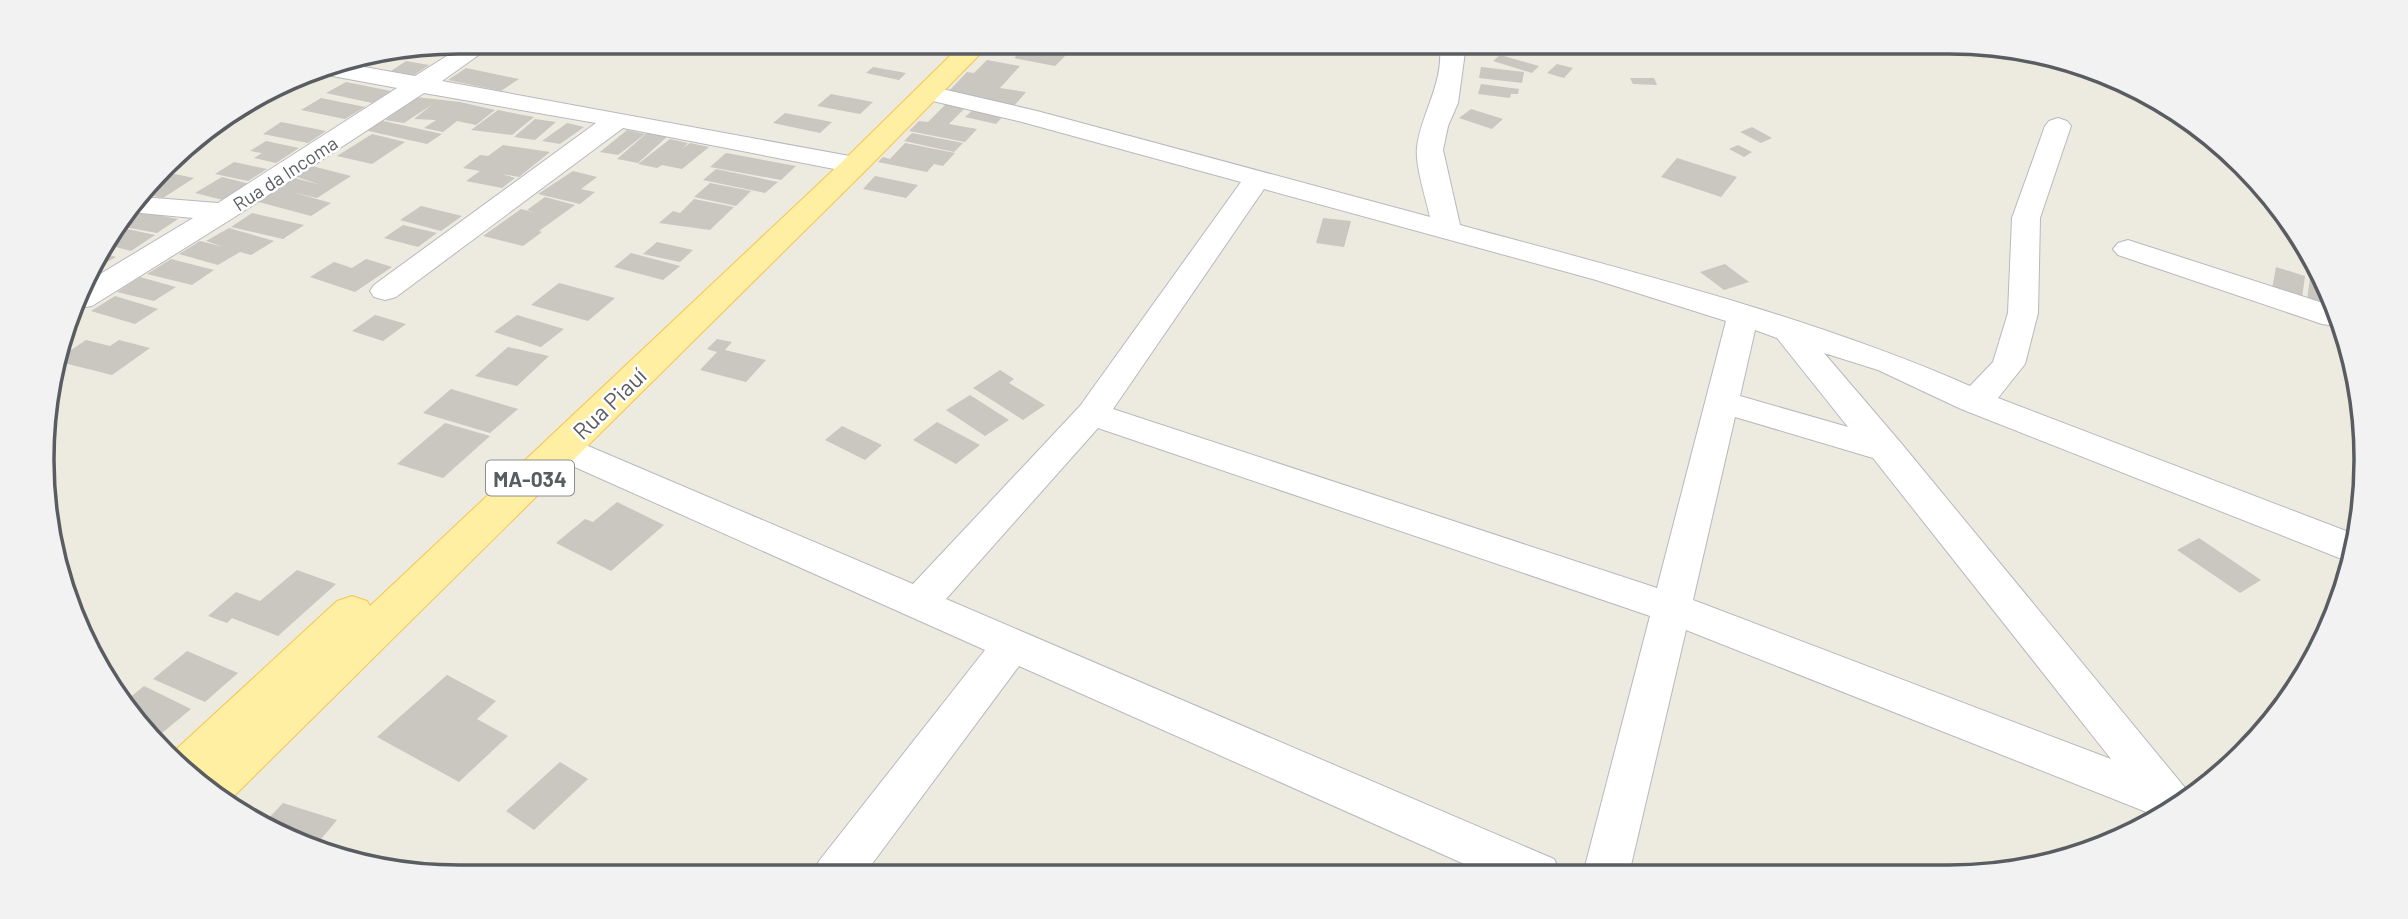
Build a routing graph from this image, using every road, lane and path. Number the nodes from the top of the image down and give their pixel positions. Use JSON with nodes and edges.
{"nodes":[{"id":1,"x":467,"y":54,"type":"edge"},
{"id":2,"x":942,"y":54,"type":"edge"},
{"id":3,"x":967,"y":54,"type":"edge"},
{"id":4,"x":1452,"y":54,"type":"edge"},
{"id":5,"x":344,"y":71,"type":"edge"},
{"id":6,"x":419,"y":85,"type":"junction"},
{"id":7,"x":929,"y":93,"type":"junction"},
{"id":8,"x":618,"y":119,"type":"junction"},
{"id":9,"x":2058,"y":126,"type":"dead end"},
{"id":10,"x":844,"y":163,"type":"junction"},
{"id":11,"x":1256,"y":180,"type":"junction"},
{"id":12,"x":144,"y":206,"type":"edge"},
{"id":13,"x":223,"y":212,"type":"junction"},
{"id":14,"x":1447,"y":230,"type":"junction"},
{"id":15,"x":2128,"y":249,"type":"dead end"},
{"id":16,"x":385,"y":291,"type":"dead end"},
{"id":17,"x":90,"y":294,"type":"edge"},
{"id":18,"x":2327,"y":315,"type":"edge"},
{"id":19,"x":1743,"y":316,"type":"junction"},
{"id":20,"x":1788,"y":330,"type":"junction"},
{"id":21,"x":1973,"y":401,"type":"junction"},
{"id":22,"x":1722,"y":402,"type":"junction"},
{"id":23,"x":1092,"y":414,"type":"junction"},
{"id":24,"x":562,"y":448,"type":"junction"},
{"id":25,"x":1889,"y":451,"type":"junction"},
{"id":26,"x":2345,"y":545,"type":"edge"},
{"id":27,"x":919,"y":603,"type":"junction"},
{"id":28,"x":1671,"y":608,"type":"junction"},
{"id":29,"x":1013,"y":644,"type":"junction"},
{"id":30,"x":192,"y":764,"type":"edge"},
{"id":31,"x":215,"y":782,"type":"edge"},
{"id":32,"x":2169,"y":799,"type":"edge"},
{"id":33,"x":2166,"y":801,"type":"edge"},
{"id":34,"x":843,"y":865,"type":"edge"},
{"id":35,"x":1517,"y":865,"type":"edge"},
{"id":36,"x":1608,"y":865,"type":"edge"}],
"edges":[{"from":1,"to":6,"type":"street","name":"Rua da Incoma"},
{"from":2,"to":10,"type":"main road","name":"Rua Piauí","number":"MA-034"},
{"from":3,"to":7,"type":"main road","name":"Rua Piauí","number":"MA-034"},
{"from":4,"to":14,"type":"street"},
{"from":5,"to":6,"type":"street"},
{"from":6,"to":8,"type":"street"},
{"from":6,"to":13,"type":"street","name":"Rua da Incoma"},
{"from":7,"to":10,"type":"main road","name":"Rua Piauí","number":"MA-034"},
{"from":7,"to":11,"type":"street"},
{"from":8,"to":10,"type":"street"},
{"from":8,"to":16,"type":"street"},
{"from":9,"to":21,"type":"street"},
{"from":10,"to":24,"type":"main road","name":"Rua Piauí","number":"MA-034"},
{"from":10,"to":30,"type":"main road","number":"MA-034"},
{"from":11,"to":14,"type":"street"},
{"from":11,"to":23,"type":"street"},
{"from":12,"to":13,"type":"street"},
{"from":13,"to":17,"type":"street","name":"Rua da Incoma"},
{"from":14,"to":19,"type":"street"},
{"from":15,"to":18,"type":"street"},
{"from":19,"to":20,"type":"street"},
{"from":19,"to":22,"type":"street"},
{"from":20,"to":21,"type":"street"},
{"from":20,"to":25,"type":"street"},
{"from":21,"to":26,"type":"street"},
{"from":22,"to":25,"type":"street"},
{"from":22,"to":28,"type":"street"},
{"from":23,"to":27,"type":"street"},
{"from":23,"to":28,"type":"street"},
{"from":24,"to":27,"type":"street"},
{"from":24,"to":31,"type":"main road","name":"Rua Piauí","number":"MA-034"},
{"from":25,"to":32,"type":"street"},
{"from":27,"to":29,"type":"street"},
{"from":28,"to":33,"type":"street"},
{"from":28,"to":36,"type":"street"},
{"from":29,"to":34,"type":"street"},
{"from":29,"to":35,"type":"street"}]}
